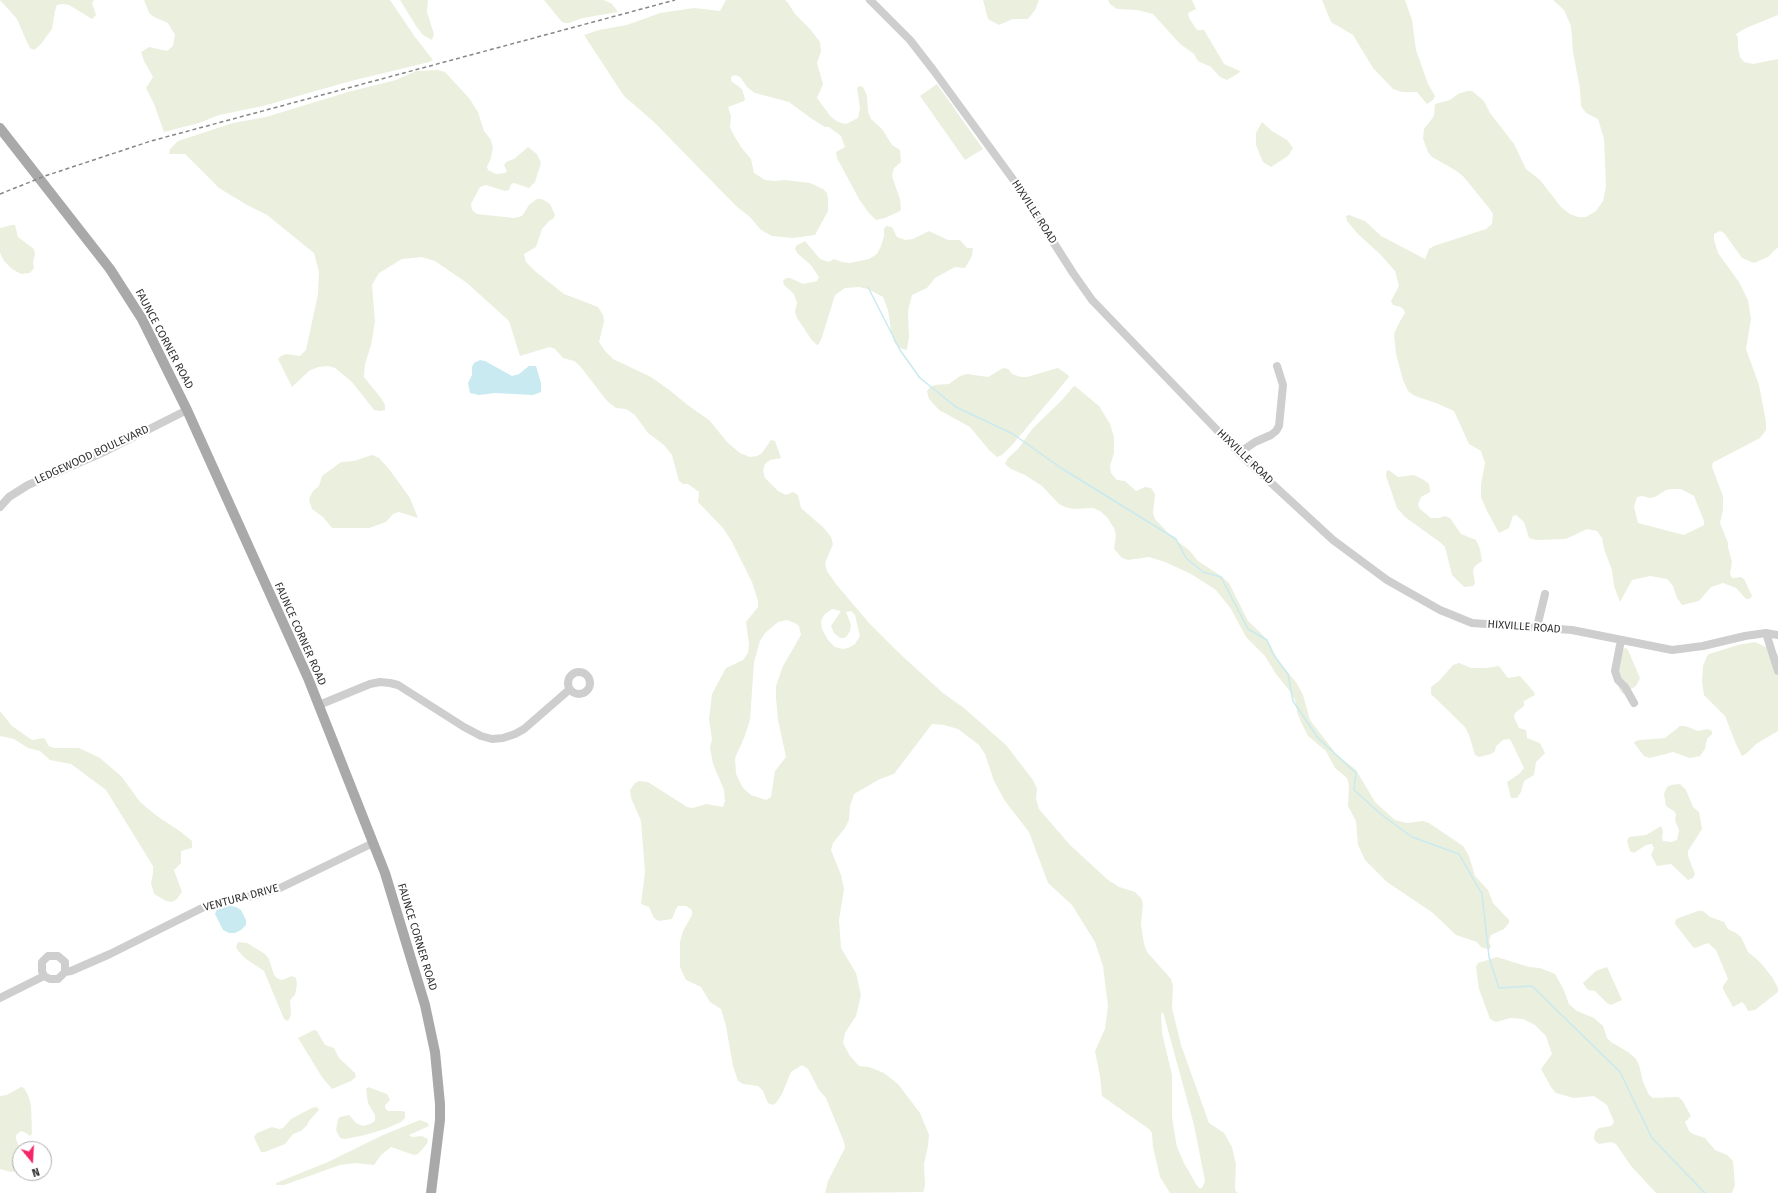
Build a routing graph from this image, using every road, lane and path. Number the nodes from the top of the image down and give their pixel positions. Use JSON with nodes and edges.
{"nodes":[{"id":1,"x":870,"y":0,"type":"edge"},
{"id":2,"x":2,"y":132,"type":"edge"},
{"id":3,"x":1277,"y":366,"type":"dead end"},
{"id":4,"x":187,"y":410,"type":"junction"},
{"id":5,"x":1239,"y":453,"type":"junction"},
{"id":6,"x":0,"y":507,"type":"edge"},
{"id":7,"x":1545,"y":594,"type":"dead end"},
{"id":8,"x":1537,"y":627,"type":"junction"},
{"id":9,"x":1766,"y":633,"type":"junction"},
{"id":10,"x":1778,"y":635,"type":"edge"},
{"id":11,"x":1621,"y":640,"type":"junction"},
{"id":12,"x":1778,"y":671,"type":"edge"},
{"id":13,"x":570,"y":689,"type":"dead end"},
{"id":14,"x":1634,"y":704,"type":"dead end"},
{"id":15,"x":319,"y":705,"type":"junction"},
{"id":16,"x":373,"y":843,"type":"junction"},
{"id":17,"x":65,"y":972,"type":"junction"},
{"id":18,"x":44,"y":976,"type":"junction"},
{"id":19,"x":0,"y":998,"type":"edge"},
{"id":20,"x":431,"y":1193,"type":"edge"}],
"edges":[{"from":1,"to":5,"type":"street","name":"HIXVILLE ROAD"},
{"from":2,"to":4,"type":"main road","name":"FAUNCE CORNER ROAD"},
{"from":3,"to":5,"type":"street"},
{"from":4,"to":6,"type":"street","name":"LEDGEWOOD BOULEVARD"},
{"from":4,"to":15,"type":"main road","name":"FAUNCE CORNER ROAD"},
{"from":5,"to":8,"type":"street","name":"HIXVILLE ROAD"},
{"from":7,"to":8,"type":"street"},
{"from":8,"to":11,"type":"street","name":"HIXVILLE ROAD"},
{"from":9,"to":10,"type":"street","name":"HIXVILLE ROAD"},
{"from":9,"to":11,"type":"street","name":"HIXVILLE ROAD"},
{"from":9,"to":12,"type":"street"},
{"from":11,"to":14,"type":"street"},
{"from":13,"to":15,"type":"street"},
{"from":15,"to":16,"type":"main road","name":"FAUNCE CORNER ROAD"},
{"from":16,"to":17,"type":"street","name":"VENTURA DRIVE"},
{"from":16,"to":20,"type":"main road","name":"FAUNCE CORNER ROAD"},
{"from":17,"to":18,"type":"street","name":"VENTURA DRIVE"},
{"from":17,"to":18,"type":"street"},
{"from":18,"to":19,"type":"street","name":"VENTURA DRIVE"}]}
